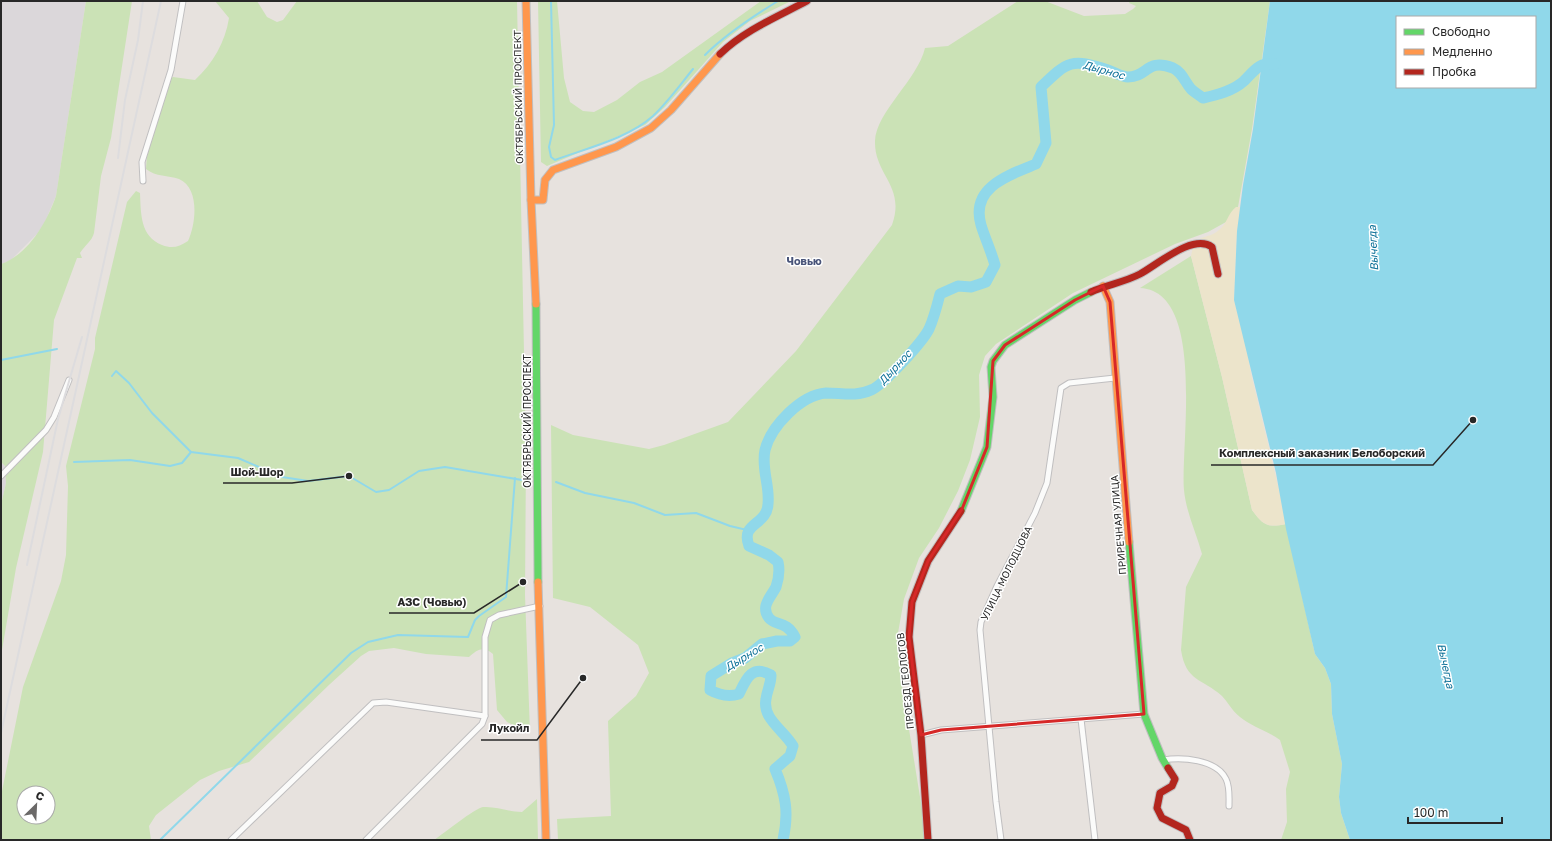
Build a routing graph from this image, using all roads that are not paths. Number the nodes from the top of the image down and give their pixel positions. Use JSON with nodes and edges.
{"nodes":[{"id":1,"x":184,"y":1,"type":"edge"},
{"id":2,"x":526,"y":1,"type":"edge"},
{"id":3,"x":807,"y":1,"type":"edge"},
{"id":4,"x":142,"y":180,"type":"dead end"},
{"id":5,"x":531,"y":200,"type":"junction"},
{"id":6,"x":1218,"y":274,"type":"dead end"},
{"id":7,"x":1103,"y":286,"type":"junction"},
{"id":8,"x":1114,"y":378,"type":"junction"},
{"id":9,"x":69,"y":380,"type":"dead end"},
{"id":10,"x":1,"y":476,"type":"edge"},
{"id":11,"x":540,"y":606,"type":"junction"},
{"id":12,"x":1144,"y":714,"type":"junction"},
{"id":13,"x":485,"y":716,"type":"junction"},
{"id":14,"x":1081,"y":719,"type":"junction"},
{"id":15,"x":989,"y":726,"type":"junction"},
{"id":16,"x":921,"y":735,"type":"junction"},
{"id":17,"x":1163,"y":760,"type":"junction"},
{"id":18,"x":1230,"y":806,"type":"dead end"},
{"id":19,"x":231,"y":840,"type":"edge"},
{"id":20,"x":366,"y":840,"type":"edge"},
{"id":21,"x":546,"y":840,"type":"edge"},
{"id":22,"x":928,"y":840,"type":"edge"},
{"id":23,"x":1001,"y":840,"type":"edge"},
{"id":24,"x":1095,"y":840,"type":"edge"},
{"id":25,"x":1190,"y":840,"type":"edge"}],
"edges":[{"from":1,"to":4,"type":"street"},
{"from":2,"to":5,"type":"street","name":"ОКТЯБРЬСКИЙ ПРОСПЕКТ"},
{"from":3,"to":5,"type":"street"},
{"from":5,"to":11,"type":"street","name":"ОКТЯБРЬСКИЙ ПРОСПЕКТ"},
{"from":6,"to":7,"type":"street","name":"ПРОЕЗД ГЕОЛОГОВ"},
{"from":7,"to":8,"type":"street","name":"ПРИРЕЧНАЯ УЛИЦА"},
{"from":7,"to":16,"type":"street","name":"ПРОЕЗД ГЕОЛОГОВ"},
{"from":8,"to":12,"type":"street","name":"ПРИРЕЧНАЯ УЛИЦА"},
{"from":8,"to":15,"type":"street","name":"УЛИЦА МОЛОДЦОВА"},
{"from":9,"to":10,"type":"street"},
{"from":11,"to":13,"type":"street"},
{"from":11,"to":21,"type":"street","name":"ОКТЯБРЬСКИЙ ПРОСПЕКТ"},
{"from":12,"to":14,"type":"street"},
{"from":12,"to":17,"type":"street","name":"ПРИРЕЧНАЯ УЛИЦА"},
{"from":13,"to":19,"type":"street"},
{"from":13,"to":20,"type":"street"},
{"from":14,"to":15,"type":"street"},
{"from":14,"to":24,"type":"street"},
{"from":15,"to":16,"type":"street"},
{"from":15,"to":23,"type":"street","name":"УЛИЦА МОЛОДЦОВА"},
{"from":16,"to":22,"type":"street","name":"ПРОЕЗД ГЕОЛОГОВ"},
{"from":17,"to":18,"type":"street"},
{"from":17,"to":25,"type":"street","name":"ПРИРЕЧНАЯ УЛИЦА"}]}
